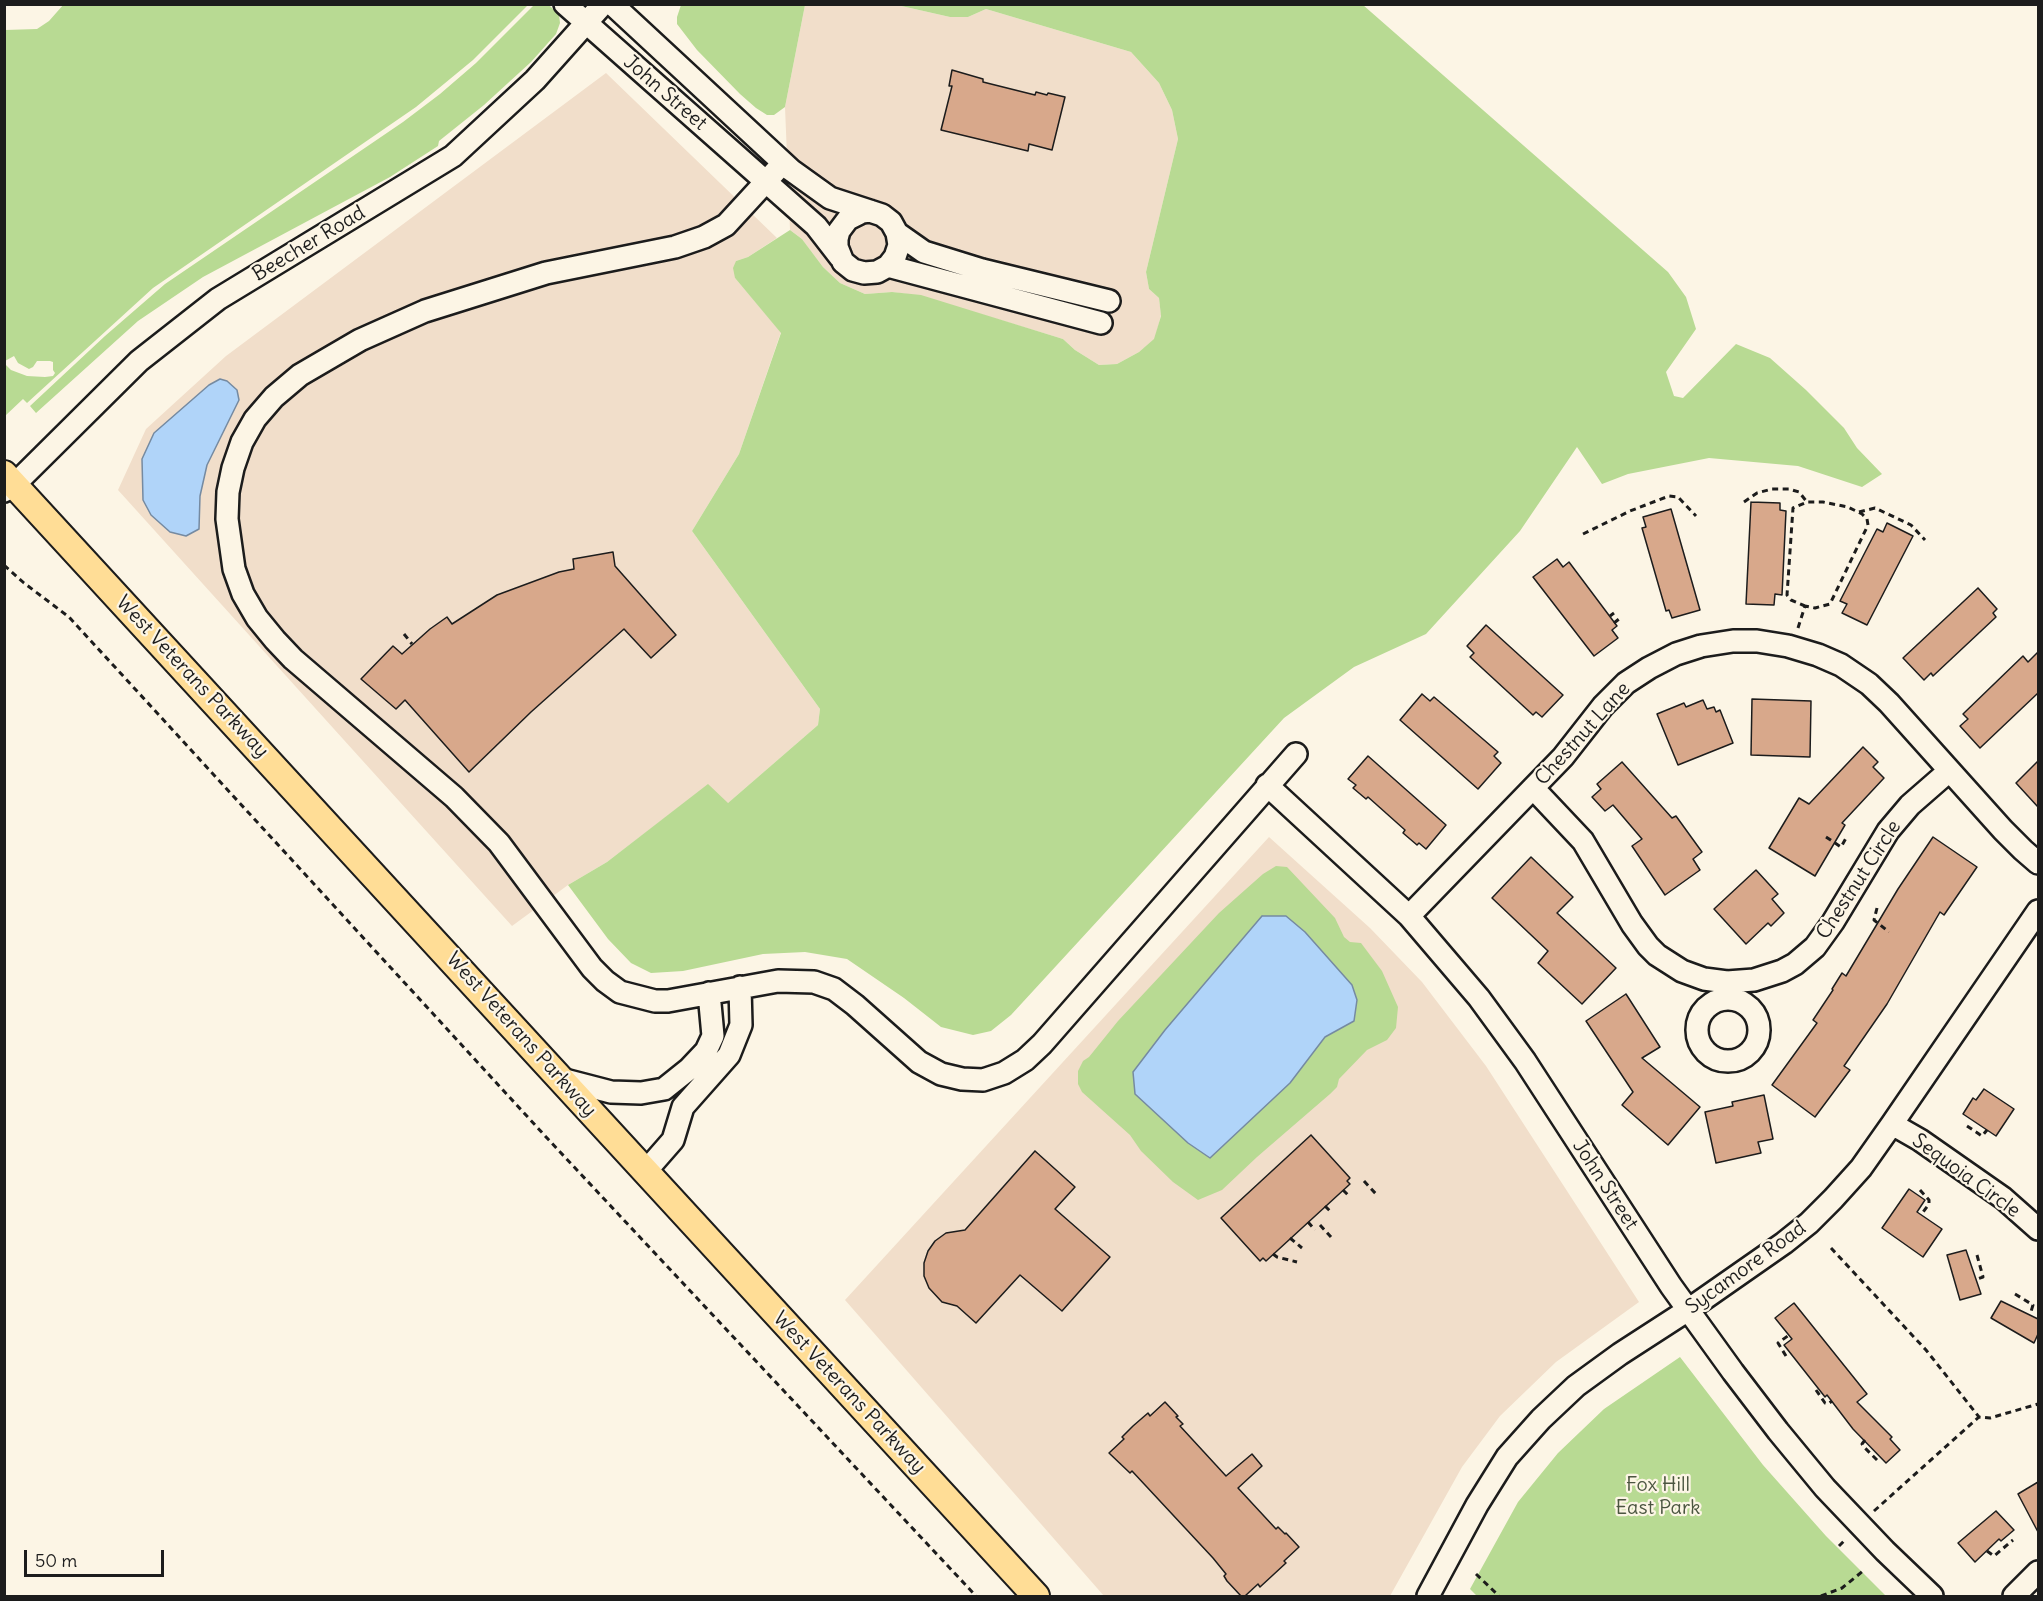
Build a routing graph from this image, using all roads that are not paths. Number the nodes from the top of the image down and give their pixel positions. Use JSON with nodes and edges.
{"nodes":[{"id":1,"x":565,"y":4,"type":"edge"},
{"id":2,"x":603,"y":4,"type":"edge"},
{"id":3,"x":612,"y":4,"type":"edge"},
{"id":4,"x":586,"y":24,"type":"junction"},
{"id":5,"x":783,"y":163,"type":"junction"},
{"id":6,"x":766,"y":181,"type":"junction"},
{"id":7,"x":870,"y":211,"type":"junction"},
{"id":8,"x":897,"y":233,"type":"junction"},
{"id":9,"x":843,"y":262,"type":"junction"},
{"id":10,"x":888,"y":266,"type":"junction"},
{"id":11,"x":1109,"y":301,"type":"dead end"},
{"id":12,"x":1101,"y":322,"type":"dead end"},
{"id":13,"x":7,"y":489,"type":"edge"},
{"id":14,"x":1296,"y":754,"type":"dead end"},
{"id":15,"x":1948,"y":771,"type":"junction"},
{"id":16,"x":1267,"y":785,"type":"junction"},
{"id":17,"x":1533,"y":788,"type":"junction"},
{"id":18,"x":2038,"y":863,"type":"edge"},
{"id":19,"x":2038,"y":911,"type":"edge"},
{"id":20,"x":1410,"y":916,"type":"junction"},
{"id":21,"x":740,"y":987,"type":"junction"},
{"id":22,"x":709,"y":993,"type":"junction"},
{"id":23,"x":561,"y":1079,"type":"junction"},
{"id":24,"x":1892,"y":1124,"type":"junction"},
{"id":25,"x":645,"y":1172,"type":"junction"},
{"id":26,"x":2038,"y":1229,"type":"edge"},
{"id":27,"x":1688,"y":1310,"type":"junction"},
{"id":28,"x":2038,"y":1572,"type":"edge"},
{"id":29,"x":1036,"y":1596,"type":"edge"},
{"id":30,"x":1428,"y":1596,"type":"edge"},
{"id":31,"x":1932,"y":1596,"type":"edge"},
{"id":32,"x":2014,"y":1596,"type":"edge"}],
"edges":[{"from":1,"to":4,"type":"street","name":"John Street"},
{"from":2,"to":4,"type":"street","name":"Beecher Road"},
{"from":3,"to":5,"type":"street","name":"John Street"},
{"from":4,"to":6,"type":"street","name":"John Street"},
{"from":4,"to":13,"type":"street","name":"Beecher Road"},
{"from":5,"to":6,"type":"street"},
{"from":5,"to":7,"type":"street","name":"John Street"},
{"from":6,"to":9,"type":"street","name":"John Street"},
{"from":6,"to":22,"type":"street"},
{"from":7,"to":8,"type":"street"},
{"from":7,"to":9,"type":"street"},
{"from":8,"to":10,"type":"street"},
{"from":8,"to":11,"type":"street"},
{"from":9,"to":10,"type":"street"},
{"from":10,"to":12,"type":"street"},
{"from":13,"to":23,"type":"main road","name":"West Veterans Parkway"},
{"from":14,"to":16,"type":"street"},
{"from":15,"to":17,"type":"street","name":"Chestnut Lane"},
{"from":15,"to":17,"type":"street","name":"Chestnut Circle"},
{"from":15,"to":18,"type":"street","name":"Chestnut Lane"},
{"from":16,"to":20,"type":"street","name":"John Street"},
{"from":16,"to":21,"type":"street"},
{"from":17,"to":20,"type":"street","name":"Chestnut Lane"},
{"from":19,"to":24,"type":"street","name":"Sycamore Road"},
{"from":20,"to":27,"type":"street","name":"John Street"},
{"from":21,"to":22,"type":"street"},
{"from":21,"to":25,"type":"street"},
{"from":22,"to":23,"type":"street"},
{"from":23,"to":25,"type":"main road","name":"West Veterans Parkway"},
{"from":24,"to":26,"type":"street","name":"Sequoia Circle"},
{"from":24,"to":27,"type":"street","name":"Sycamore Road"},
{"from":25,"to":29,"type":"main road","name":"West Veterans Parkway"},
{"from":27,"to":30,"type":"street","name":"Sycamore Road"},
{"from":27,"to":31,"type":"street","name":"John Street"},
{"from":28,"to":32,"type":"street"}]}
